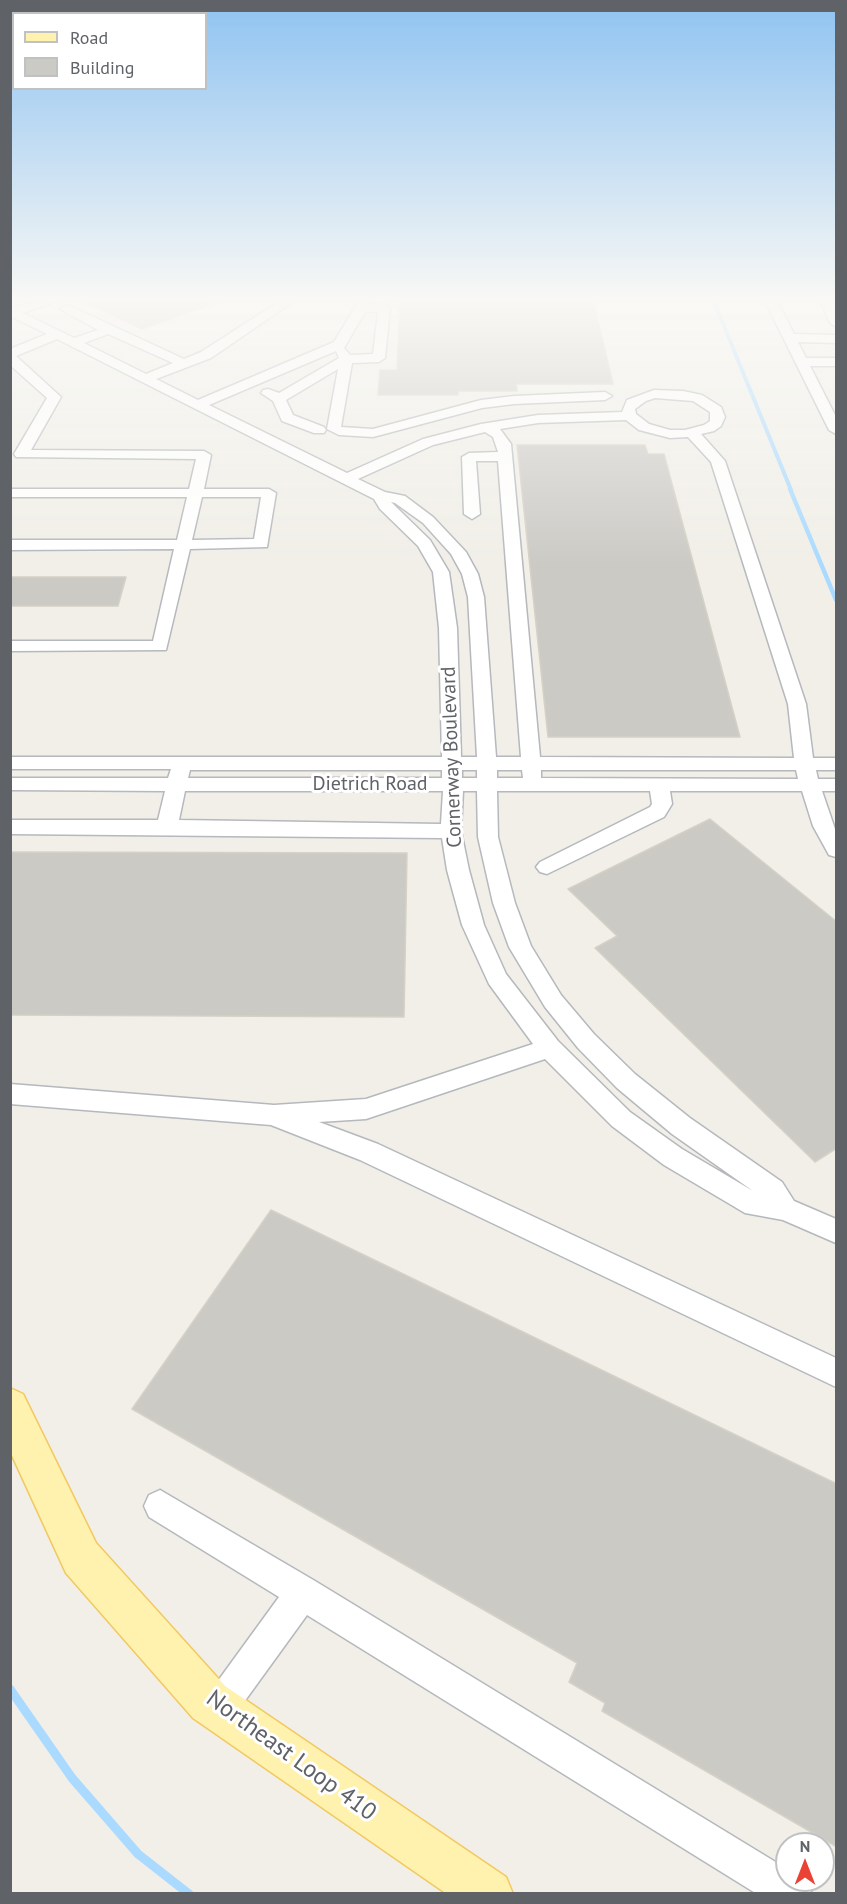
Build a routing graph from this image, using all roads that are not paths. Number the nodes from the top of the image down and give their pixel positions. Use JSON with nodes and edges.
{"nodes":[{"id":1,"x":44,"y":388,"type":"edge"},
{"id":2,"x":167,"y":388,"type":"edge"},
{"id":3,"x":237,"y":388,"type":"edge"},
{"id":4,"x":257,"y":388,"type":"edge"},
{"id":5,"x":298,"y":388,"type":"edge"},
{"id":6,"x":341,"y":388,"type":"edge"},
{"id":7,"x":815,"y":388,"type":"edge"},
{"id":8,"x":605,"y":396,"type":"dead end"},
{"id":9,"x":279,"y":399,"type":"junction"},
{"id":10,"x":514,"y":400,"type":"junction"},
{"id":11,"x":199,"y":404,"type":"junction"},
{"id":12,"x":629,"y":416,"type":"junction"},
{"id":13,"x":522,"y":421,"type":"junction"},
{"id":14,"x":336,"y":422,"type":"junction"},
{"id":15,"x":488,"y":427,"type":"junction"},
{"id":16,"x":319,"y":430,"type":"junction"},
{"id":17,"x":837,"y":430,"type":"edge"},
{"id":18,"x":692,"y":433,"type":"junction"},
{"id":19,"x":283,"y":446,"type":"junction"},
{"id":20,"x":16,"y":454,"type":"edge"},
{"id":21,"x":505,"y":456,"type":"junction"},
{"id":22,"x":348,"y":478,"type":"junction"},
{"id":23,"x":10,"y":493,"type":"edge"},
{"id":24,"x":195,"y":493,"type":"junction"},
{"id":25,"x":381,"y":496,"type":"junction"},
{"id":26,"x":472,"y":514,"type":"dead end"},
{"id":27,"x":10,"y":544,"type":"edge"},
{"id":28,"x":183,"y":544,"type":"junction"},
{"id":29,"x":10,"y":646,"type":"edge"},
{"id":30,"x":181,"y":762,"type":"junction"},
{"id":31,"x":452,"y":762,"type":"junction"},
{"id":32,"x":531,"y":762,"type":"junction"},
{"id":33,"x":10,"y":763,"type":"edge"},
{"id":34,"x":487,"y":763,"type":"junction"},
{"id":35,"x":804,"y":764,"type":"junction"},
{"id":36,"x":837,"y":764,"type":"edge"},
{"id":37,"x":177,"y":783,"type":"junction"},
{"id":38,"x":10,"y":784,"type":"edge"},
{"id":39,"x":453,"y":784,"type":"junction"},
{"id":40,"x":837,"y":784,"type":"edge"},
{"id":41,"x":488,"y":785,"type":"junction"},
{"id":42,"x":533,"y":785,"type":"junction"},
{"id":43,"x":659,"y":785,"type":"junction"},
{"id":44,"x":810,"y":785,"type":"junction"},
{"id":45,"x":10,"y":827,"type":"edge"},
{"id":46,"x":167,"y":827,"type":"junction"},
{"id":47,"x":452,"y":831,"type":"junction"},
{"id":48,"x":837,"y":850,"type":"edge"},
{"id":49,"x":547,"y":867,"type":"dead end"},
{"id":50,"x":549,"y":1048,"type":"junction"},
{"id":51,"x":10,"y":1094,"type":"edge"},
{"id":52,"x":272,"y":1115,"type":"junction"},
{"id":53,"x":785,"y":1209,"type":"junction"},
{"id":54,"x":837,"y":1231,"type":"edge"},
{"id":55,"x":837,"y":1373,"type":"edge"},
{"id":56,"x":10,"y":1407,"type":"edge"},
{"id":57,"x":160,"y":1506,"type":"dead end"},
{"id":58,"x":303,"y":1593,"type":"junction"},
{"id":59,"x":219,"y":1708,"type":"junction"},
{"id":60,"x":489,"y":1893,"type":"edge"},
{"id":61,"x":793,"y":1893,"type":"edge"}],
"edges":[{"from":1,"to":20,"type":"street"},
{"from":2,"to":11,"type":"street","name":"Cornerway Boulevard"},
{"from":3,"to":11,"type":"street"},
{"from":4,"to":9,"type":"street"},
{"from":5,"to":9,"type":"street"},
{"from":6,"to":14,"type":"street"},
{"from":7,"to":17,"type":"street"},
{"from":8,"to":10,"type":"street"},
{"from":9,"to":16,"type":"street"},
{"from":10,"to":13,"type":"street"},
{"from":10,"to":14,"type":"street"},
{"from":11,"to":19,"type":"street","name":"Cornerway Boulevard"},
{"from":12,"to":13,"type":"street"},
{"from":12,"to":18,"type":"street"},
{"from":12,"to":18,"type":"street"},
{"from":13,"to":15,"type":"street"},
{"from":14,"to":16,"type":"street"},
{"from":15,"to":21,"type":"street"},
{"from":15,"to":22,"type":"street"},
{"from":16,"to":19,"type":"street"},
{"from":18,"to":35,"type":"street"},
{"from":19,"to":22,"type":"street","name":"Cornerway Boulevard"},
{"from":20,"to":24,"type":"street"},
{"from":21,"to":26,"type":"street"},
{"from":21,"to":32,"type":"street"},
{"from":22,"to":25,"type":"street","name":"Cornerway Boulevard"},
{"from":23,"to":24,"type":"street"},
{"from":24,"to":28,"type":"street"},
{"from":24,"to":28,"type":"street"},
{"from":25,"to":31,"type":"street","name":"Cornerway Boulevard"},
{"from":25,"to":34,"type":"street","name":"Cornerway Boulevard"},
{"from":27,"to":28,"type":"street"},
{"from":28,"to":29,"type":"street"},
{"from":30,"to":31,"type":"street","name":"Dietrich Road"},
{"from":30,"to":33,"type":"street","name":"Dietrich Road"},
{"from":30,"to":37,"type":"street"},
{"from":31,"to":34,"type":"street","name":"Dietrich Road"},
{"from":31,"to":39,"type":"street","name":"Cornerway Boulevard"},
{"from":32,"to":34,"type":"street","name":"Dietrich Road"},
{"from":32,"to":35,"type":"street","name":"Dietrich Road"},
{"from":32,"to":42,"type":"street"},
{"from":34,"to":41,"type":"street","name":"Cornerway Boulevard"},
{"from":35,"to":36,"type":"street","name":"Dietrich Road"},
{"from":35,"to":44,"type":"street"},
{"from":37,"to":38,"type":"street","name":"Dietrich Road"},
{"from":37,"to":39,"type":"street","name":"Dietrich Road"},
{"from":37,"to":46,"type":"street"},
{"from":39,"to":41,"type":"street","name":"Dietrich Road"},
{"from":39,"to":47,"type":"street","name":"Cornerway Boulevard"},
{"from":40,"to":44,"type":"street","name":"Dietrich Road"},
{"from":41,"to":42,"type":"street","name":"Dietrich Road"},
{"from":41,"to":53,"type":"street","name":"Cornerway Boulevard"},
{"from":42,"to":43,"type":"street","name":"Dietrich Road"},
{"from":43,"to":44,"type":"street","name":"Dietrich Road"},
{"from":43,"to":49,"type":"street"},
{"from":44,"to":48,"type":"street"},
{"from":45,"to":46,"type":"street"},
{"from":46,"to":47,"type":"street"},
{"from":47,"to":50,"type":"street","name":"Cornerway Boulevard"},
{"from":50,"to":52,"type":"street"},
{"from":50,"to":53,"type":"street","name":"Cornerway Boulevard"},
{"from":51,"to":52,"type":"street"},
{"from":52,"to":55,"type":"street"},
{"from":53,"to":54,"type":"street","name":"Cornerway Boulevard"},
{"from":56,"to":59,"type":"main road","name":"Northeast Loop 410"},
{"from":57,"to":58,"type":"street"},
{"from":58,"to":59,"type":"street"},
{"from":58,"to":61,"type":"street"},
{"from":59,"to":60,"type":"main road","name":"Northeast Loop 410"}]}
